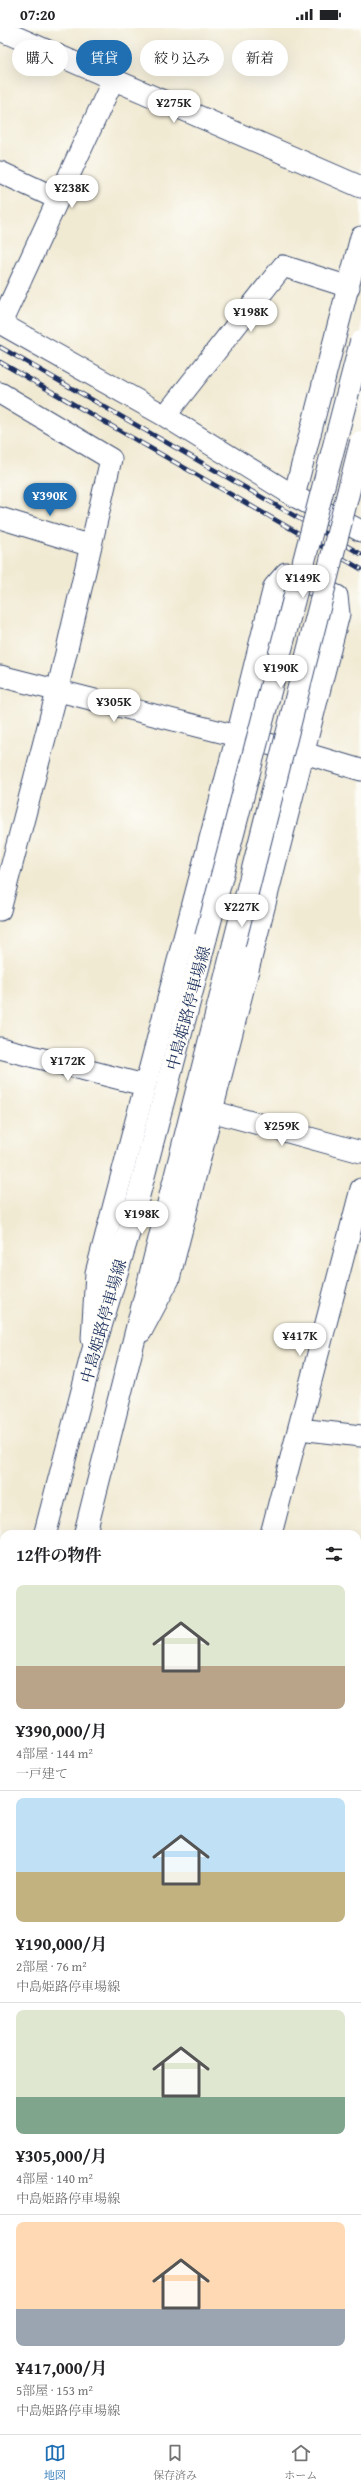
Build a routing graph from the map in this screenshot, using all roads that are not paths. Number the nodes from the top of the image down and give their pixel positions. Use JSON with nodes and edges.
{"nodes":[{"id":1,"x":0,"y":30,"type":"edge"},
{"id":2,"x":30,"y":34,"type":"edge"},
{"id":3,"x":112,"y":80,"type":"junction"},
{"id":4,"x":0,"y":172,"type":"edge"},
{"id":5,"x":361,"y":187,"type":"edge"},
{"id":6,"x":58,"y":200,"type":"junction"},
{"id":7,"x":361,"y":238,"type":"edge"},
{"id":8,"x":349,"y":287,"type":"junction"},
{"id":9,"x":0,"y":323,"type":"edge"},
{"id":10,"x":361,"y":342,"type":"edge"},
{"id":11,"x":0,"y":393,"type":"edge"},
{"id":12,"x":165,"y":416,"type":"junction"},
{"id":13,"x":361,"y":442,"type":"edge"},
{"id":14,"x":294,"y":496,"type":"junction"},
{"id":15,"x":0,"y":518,"type":"edge"},
{"id":16,"x":361,"y":530,"type":"edge"},
{"id":17,"x":91,"y":546,"type":"junction"},
{"id":18,"x":0,"y":676,"type":"edge"},
{"id":19,"x":57,"y":692,"type":"junction"},
{"id":20,"x":237,"y":736,"type":"junction"},
{"id":21,"x":304,"y":753,"type":"junction"},
{"id":22,"x":361,"y":770,"type":"edge"},
{"id":23,"x":0,"y":910,"type":"edge"},
{"id":24,"x":0,"y":1048,"type":"edge"},
{"id":25,"x":144,"y":1085,"type":"junction"},
{"id":26,"x":211,"y":1111,"type":"junction"},
{"id":27,"x":361,"y":1152,"type":"edge"},
{"id":28,"x":361,"y":1189,"type":"edge"},
{"id":29,"x":354,"y":1243,"type":"edge"},
{"id":30,"x":130,"y":1353,"type":"junction"},
{"id":31,"x":91,"y":1358,"type":"junction"},
{"id":32,"x":299,"y":1428,"type":"junction"},
{"id":33,"x":361,"y":1436,"type":"edge"},
{"id":34,"x":46,"y":1530,"type":"edge"},
{"id":35,"x":86,"y":1530,"type":"edge"},
{"id":36,"x":272,"y":1530,"type":"edge"}],
"edges":[{"from":1,"to":2,"type":"street"},
{"from":2,"to":3,"type":"street"},
{"from":3,"to":5,"type":"street"},
{"from":3,"to":6,"type":"street"},
{"from":4,"to":6,"type":"street"},
{"from":6,"to":9,"type":"street"},
{"from":7,"to":8,"type":"street"},
{"from":8,"to":12,"type":"street"},
{"from":8,"to":14,"type":"street"},
{"from":9,"to":12,"type":"street"},
{"from":10,"to":31,"type":"main road","name":"中島姫路停車場線","bridge":true},
{"from":11,"to":17,"type":"street"},
{"from":12,"to":14,"type":"street"},
{"from":13,"to":30,"type":"main road","name":"中島姫路停車場線","bridge":true},
{"from":14,"to":16,"type":"street"},
{"from":15,"to":17,"type":"street"},
{"from":17,"to":19,"type":"street"},
{"from":18,"to":19,"type":"street"},
{"from":19,"to":20,"type":"street"},
{"from":19,"to":23,"type":"street"},
{"from":20,"to":21,"type":"street"},
{"from":20,"to":21,"type":"street"},
{"from":20,"to":25,"type":"street"},
{"from":21,"to":22,"type":"street"},
{"from":21,"to":26,"type":"street"},
{"from":24,"to":25,"type":"street"},
{"from":25,"to":31,"type":"street"},
{"from":26,"to":27,"type":"street"},
{"from":26,"to":30,"type":"street"},
{"from":28,"to":29,"type":"street"},
{"from":29,"to":32,"type":"street"},
{"from":30,"to":35,"type":"main road","name":"中島姫路停車場線"},
{"from":31,"to":34,"type":"main road","name":"中島姫路停車場線"},
{"from":32,"to":33,"type":"street"},
{"from":32,"to":36,"type":"street"}]}
